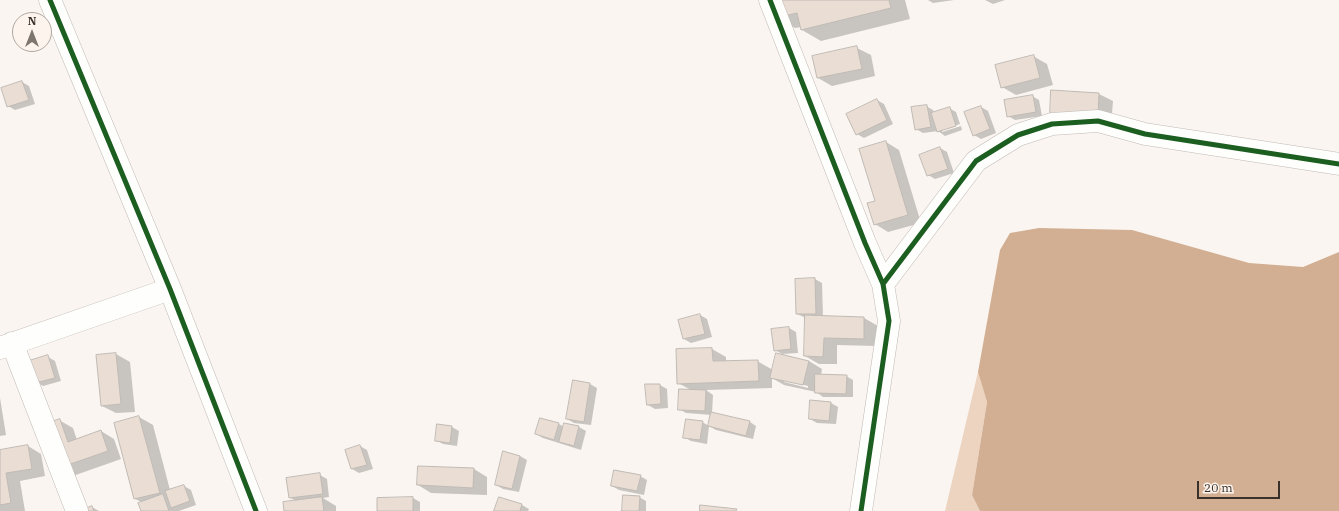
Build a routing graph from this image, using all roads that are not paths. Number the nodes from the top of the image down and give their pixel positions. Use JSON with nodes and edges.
{"nodes":[{"id":1,"x":50,"y":0,"type":"edge"},
{"id":2,"x":770,"y":0,"type":"edge"},
{"id":3,"x":1339,"y":164,"type":"edge"},
{"id":4,"x":883,"y":284,"type":"junction"},
{"id":5,"x":170,"y":289,"type":"junction"},
{"id":6,"x":6,"y":346,"type":"edge"},
{"id":7,"x":77,"y":511,"type":"edge"},
{"id":8,"x":256,"y":511,"type":"edge"},
{"id":9,"x":861,"y":511,"type":"edge"}],
"edges":[{"from":1,"to":5,"type":"street"},
{"from":2,"to":4,"type":"street"},
{"from":3,"to":4,"type":"street"},
{"from":4,"to":9,"type":"street"},
{"from":5,"to":6,"type":"street"},
{"from":5,"to":8,"type":"street"},
{"from":6,"to":7,"type":"street"}]}
